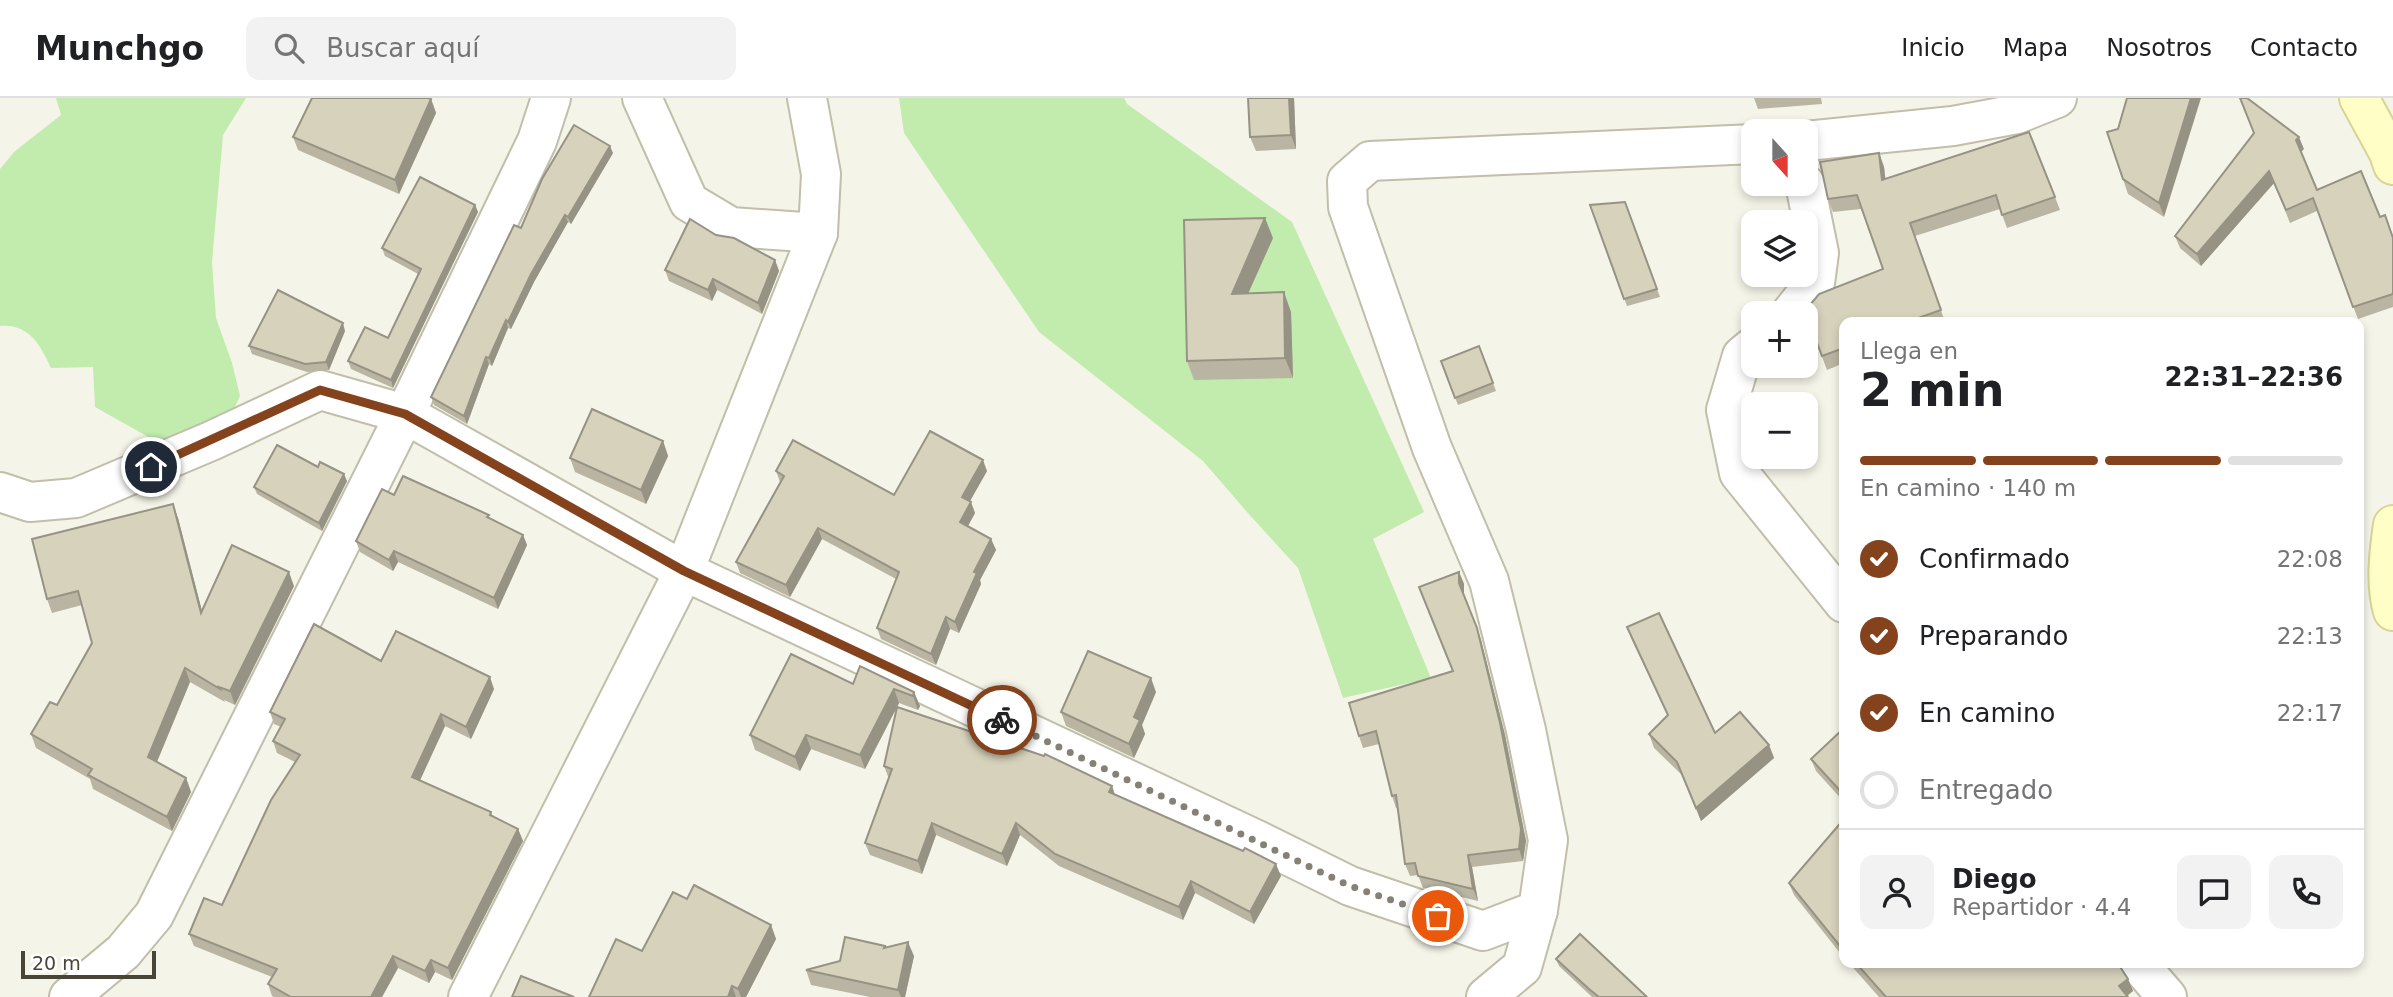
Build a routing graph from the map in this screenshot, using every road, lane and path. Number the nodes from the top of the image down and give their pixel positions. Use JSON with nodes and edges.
{"nodes":[{"id":1,"x":551,"y":98,"type":"edge"},
{"id":2,"x":642,"y":98,"type":"edge"},
{"id":3,"x":807,"y":98,"type":"edge"},
{"id":4,"x":2057,"y":98,"type":"edge"},
{"id":5,"x":2359,"y":98,"type":"edge"},
{"id":6,"x":1818,"y":140,"type":"edge"},
{"id":7,"x":1741,"y":145,"type":"edge"},
{"id":8,"x":2393,"y":165,"type":"edge"},
{"id":9,"x":1807,"y":196,"type":"edge"},
{"id":10,"x":818,"y":233,"type":"junction"},
{"id":11,"x":1801,"y":301,"type":"edge"},
{"id":12,"x":1741,"y":356,"type":"edge"},
{"id":13,"x":405,"y":414,"type":"junction"},
{"id":14,"x":0,"y":492,"type":"edge"},
{"id":15,"x":2393,"y":525,"type":"edge"},
{"id":16,"x":684,"y":571,"type":"junction"},
{"id":17,"x":1839,"y":597,"type":"edge"},
{"id":18,"x":2393,"y":611,"type":"edge"},
{"id":19,"x":1538,"y":909,"type":"junction"},
{"id":20,"x":2142,"y":968,"type":"edge"},
{"id":21,"x":69,"y":997,"type":"edge"},
{"id":22,"x":468,"y":997,"type":"edge"},
{"id":23,"x":1486,"y":997,"type":"edge"},
{"id":24,"x":2167,"y":997,"type":"edge"}],
"edges":[{"from":1,"to":13,"type":"street"},
{"from":2,"to":10,"type":"street"},
{"from":3,"to":10,"type":"street"},
{"from":4,"to":6,"type":"street"},
{"from":5,"to":8,"type":"main road"},
{"from":7,"to":19,"type":"street"},
{"from":9,"to":11,"type":"street"},
{"from":10,"to":16,"type":"street"},
{"from":12,"to":17,"type":"street"},
{"from":13,"to":14,"type":"street"},
{"from":13,"to":16,"type":"street"},
{"from":13,"to":21,"type":"street"},
{"from":15,"to":18,"type":"main road"},
{"from":16,"to":19,"type":"street"},
{"from":16,"to":22,"type":"street"},
{"from":19,"to":23,"type":"street"},
{"from":20,"to":24,"type":"street"}]}
